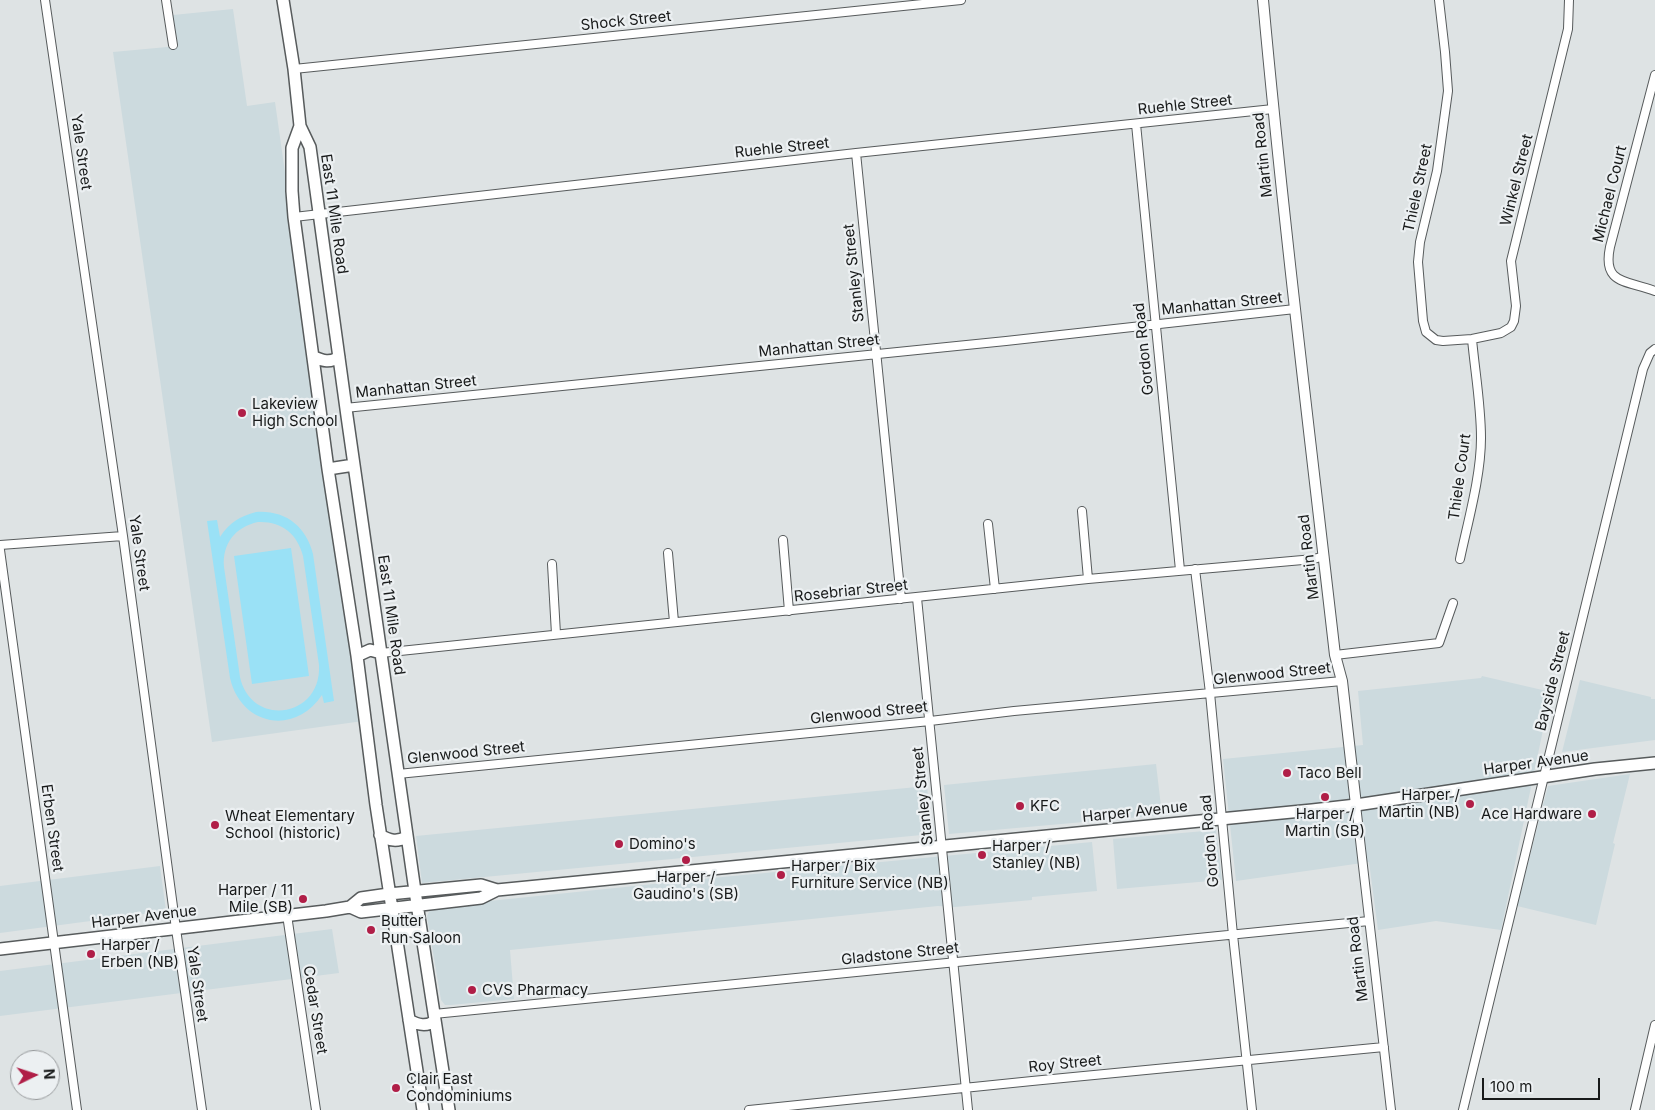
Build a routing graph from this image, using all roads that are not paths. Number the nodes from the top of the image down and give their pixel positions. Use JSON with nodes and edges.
{"nodes":[{"id":1,"x":45,"y":0,"type":"edge"},
{"id":2,"x":166,"y":0,"type":"edge"},
{"id":3,"x":283,"y":0,"type":"edge"},
{"id":4,"x":961,"y":0,"type":"edge"},
{"id":5,"x":1263,"y":0,"type":"edge"},
{"id":6,"x":1439,"y":0,"type":"edge"},
{"id":7,"x":1569,"y":0,"type":"edge"},
{"id":8,"x":173,"y":45,"type":"dead end"},
{"id":9,"x":294,"y":69,"type":"junction"},
{"id":10,"x":1655,"y":75,"type":"edge"},
{"id":11,"x":1273,"y":109,"type":"junction"},
{"id":12,"x":1136,"y":124,"type":"junction"},
{"id":13,"x":300,"y":126,"type":"junction"},
{"id":14,"x":856,"y":153,"type":"junction"},
{"id":15,"x":318,"y":213,"type":"junction"},
{"id":16,"x":294,"y":216,"type":"junction"},
{"id":17,"x":1655,"y":291,"type":"edge"},
{"id":18,"x":1295,"y":309,"type":"junction"},
{"id":19,"x":1155,"y":325,"type":"junction"},
{"id":20,"x":1472,"y":339,"type":"junction"},
{"id":21,"x":1655,"y":349,"type":"edge"},
{"id":22,"x":877,"y":354,"type":"junction"},
{"id":23,"x":339,"y":356,"type":"junction"},
{"id":24,"x":314,"y":358,"type":"junction"},
{"id":25,"x":346,"y":408,"type":"junction"},
{"id":26,"x":354,"y":465,"type":"junction"},
{"id":27,"x":328,"y":469,"type":"junction"},
{"id":28,"x":1082,"y":511,"type":"dead end"},
{"id":29,"x":988,"y":524,"type":"dead end"},
{"id":30,"x":123,"y":536,"type":"junction"},
{"id":31,"x":783,"y":540,"type":"dead end"},
{"id":32,"x":0,"y":545,"type":"edge"},
{"id":33,"x":0,"y":550,"type":"edge"},
{"id":34,"x":668,"y":553,"type":"dead end"},
{"id":35,"x":1324,"y":556,"type":"junction"},
{"id":36,"x":1460,"y":559,"type":"dead end"},
{"id":37,"x":552,"y":564,"type":"dead end"},
{"id":38,"x":1195,"y":569,"type":"junction"},
{"id":39,"x":1180,"y":570,"type":"junction"},
{"id":40,"x":1088,"y":579,"type":"junction"},
{"id":41,"x":995,"y":589,"type":"junction"},
{"id":42,"x":917,"y":598,"type":"junction"},
{"id":43,"x":901,"y":599,"type":"junction"},
{"id":44,"x":1453,"y":602,"type":"dead end"},
{"id":45,"x":789,"y":611,"type":"junction"},
{"id":46,"x":674,"y":622,"type":"junction"},
{"id":47,"x":556,"y":634,"type":"junction"},
{"id":48,"x":381,"y":653,"type":"junction"},
{"id":49,"x":1335,"y":655,"type":"junction"},
{"id":50,"x":357,"y":656,"type":"junction"},
{"id":51,"x":1342,"y":680,"type":"junction"},
{"id":52,"x":1210,"y":693,"type":"junction"},
{"id":53,"x":930,"y":721,"type":"junction"},
{"id":54,"x":1655,"y":763,"type":"edge"},
{"id":55,"x":398,"y":774,"type":"junction"},
{"id":56,"x":1544,"y":777,"type":"junction"},
{"id":57,"x":1356,"y":805,"type":"junction"},
{"id":58,"x":1222,"y":819,"type":"junction"},
{"id":59,"x":380,"y":835,"type":"junction"},
{"id":60,"x":407,"y":837,"type":"junction"},
{"id":61,"x":942,"y":846,"type":"junction"},
{"id":62,"x":497,"y":890,"type":"junction"},
{"id":63,"x":415,"y":891,"type":"junction"},
{"id":64,"x":389,"y":894,"type":"junction"},
{"id":65,"x":417,"y":905,"type":"junction"},
{"id":66,"x":350,"y":907,"type":"junction"},
{"id":67,"x":391,"y":908,"type":"junction"},
{"id":68,"x":287,"y":915,"type":"junction"},
{"id":69,"x":1369,"y":921,"type":"junction"},
{"id":70,"x":176,"y":929,"type":"junction"},
{"id":71,"x":396,"y":935,"type":"junction"},
{"id":72,"x":422,"y":935,"type":"junction"},
{"id":73,"x":1233,"y":935,"type":"junction"},
{"id":74,"x":54,"y":943,"type":"junction"},
{"id":75,"x":0,"y":949,"type":"edge"},
{"id":76,"x":954,"y":962,"type":"junction"},
{"id":77,"x":435,"y":1018,"type":"junction"},
{"id":78,"x":409,"y":1020,"type":"junction"},
{"id":79,"x":1655,"y":1025,"type":"edge"},
{"id":80,"x":1384,"y":1047,"type":"junction"},
{"id":81,"x":1247,"y":1060,"type":"junction"},
{"id":82,"x":966,"y":1088,"type":"junction"},
{"id":83,"x":78,"y":1110,"type":"edge"},
{"id":84,"x":202,"y":1110,"type":"edge"},
{"id":85,"x":316,"y":1110,"type":"edge"},
{"id":86,"x":423,"y":1110,"type":"edge"},
{"id":87,"x":449,"y":1110,"type":"edge"},
{"id":88,"x":750,"y":1110,"type":"edge"},
{"id":89,"x":968,"y":1110,"type":"edge"},
{"id":90,"x":1252,"y":1110,"type":"edge"},
{"id":91,"x":1391,"y":1110,"type":"edge"},
{"id":92,"x":1463,"y":1110,"type":"edge"},
{"id":93,"x":1635,"y":1110,"type":"edge"}],
"edges":[{"from":1,"to":30,"type":"street","name":"Yale Street"},
{"from":2,"to":8,"type":"street"},
{"from":3,"to":9,"type":"main road","name":"East 11 Mile Road"},
{"from":4,"to":9,"type":"street","name":"Shock Street"},
{"from":5,"to":11,"type":"street","name":"Martin Road"},
{"from":6,"to":20,"type":"street","name":"Thiele Street"},
{"from":7,"to":20,"type":"street","name":"Winkel Street"},
{"from":9,"to":13,"type":"main road","name":"East 11 Mile Road"},
{"from":10,"to":17,"type":"street","name":"Michael Court"},
{"from":11,"to":12,"type":"street","name":"Ruehle Street"},
{"from":11,"to":18,"type":"street","name":"Martin Road"},
{"from":12,"to":14,"type":"street","name":"Ruehle Street"},
{"from":12,"to":19,"type":"street","name":"Gordon Road"},
{"from":13,"to":15,"type":"main road","name":"East 11 Mile Road"},
{"from":13,"to":16,"type":"main road","name":"East 11 Mile Road"},
{"from":14,"to":15,"type":"street","name":"Ruehle Street"},
{"from":14,"to":22,"type":"street","name":"Stanley Street"},
{"from":15,"to":16,"type":"street","name":"Ruehle Street"},
{"from":15,"to":23,"type":"main road","name":"East 11 Mile Road"},
{"from":16,"to":24,"type":"main road","name":"East 11 Mile Road"},
{"from":18,"to":19,"type":"street","name":"Manhattan Street"},
{"from":18,"to":35,"type":"street","name":"Martin Road"},
{"from":19,"to":22,"type":"street","name":"Manhattan Street"},
{"from":19,"to":39,"type":"street","name":"Gordon Road"},
{"from":20,"to":36,"type":"street","name":"Thiele Court"},
{"from":21,"to":56,"type":"street","name":"Bayside Street"},
{"from":22,"to":25,"type":"street","name":"Manhattan Street"},
{"from":22,"to":43,"type":"street","name":"Stanley Street"},
{"from":23,"to":24,"type":"main road"},
{"from":23,"to":25,"type":"main road","name":"East 11 Mile Road"},
{"from":24,"to":27,"type":"main road","name":"East 11 Mile Road"},
{"from":25,"to":26,"type":"main road","name":"East 11 Mile Road"},
{"from":26,"to":27,"type":"main road"},
{"from":26,"to":48,"type":"main road","name":"East 11 Mile Road"},
{"from":27,"to":50,"type":"main road","name":"East 11 Mile Road"},
{"from":28,"to":40,"type":"street"},
{"from":29,"to":41,"type":"street"},
{"from":30,"to":32,"type":"street"},
{"from":30,"to":70,"type":"street","name":"Yale Street"},
{"from":31,"to":45,"type":"street"},
{"from":33,"to":74,"type":"street","name":"Erben Street"},
{"from":34,"to":46,"type":"street"},
{"from":35,"to":38,"type":"street","name":"Rosebriar Street"},
{"from":35,"to":49,"type":"street","name":"Martin Road"},
{"from":37,"to":47,"type":"street"},
{"from":38,"to":39,"type":"street","name":"Rosebriar Street"},
{"from":38,"to":52,"type":"street","name":"Gordon Road"},
{"from":39,"to":40,"type":"street","name":"Rosebriar Street"},
{"from":40,"to":41,"type":"street","name":"Rosebriar Street"},
{"from":41,"to":42,"type":"street","name":"Rosebriar Street"},
{"from":42,"to":43,"type":"street","name":"Rosebriar Street"},
{"from":42,"to":53,"type":"street","name":"Stanley Street"},
{"from":43,"to":45,"type":"street","name":"Rosebriar Street"},
{"from":44,"to":49,"type":"street"},
{"from":45,"to":46,"type":"street","name":"Rosebriar Street"},
{"from":46,"to":47,"type":"street","name":"Rosebriar Street"},
{"from":47,"to":48,"type":"street","name":"Rosebriar Street"},
{"from":48,"to":50,"type":"main road"},
{"from":48,"to":55,"type":"main road","name":"East 11 Mile Road"},
{"from":49,"to":51,"type":"street","name":"Martin Road"},
{"from":50,"to":59,"type":"main road","name":"East 11 Mile Road"},
{"from":51,"to":52,"type":"street","name":"Glenwood Street"},
{"from":51,"to":57,"type":"street","name":"Martin Road"},
{"from":52,"to":53,"type":"street","name":"Glenwood Street"},
{"from":52,"to":58,"type":"street","name":"Gordon Road"},
{"from":53,"to":55,"type":"street","name":"Glenwood Street"},
{"from":53,"to":61,"type":"street","name":"Stanley Street"},
{"from":54,"to":56,"type":"main road","name":"Harper Avenue"},
{"from":55,"to":60,"type":"main road","name":"East 11 Mile Road"},
{"from":56,"to":57,"type":"main road","name":"Harper Avenue"},
{"from":56,"to":92,"type":"street","name":"Bayside Street"},
{"from":57,"to":58,"type":"main road","name":"Harper Avenue"},
{"from":57,"to":69,"type":"street","name":"Martin Road"},
{"from":58,"to":61,"type":"main road","name":"Harper Avenue"},
{"from":58,"to":73,"type":"street","name":"Gordon Road"},
{"from":59,"to":60,"type":"main road"},
{"from":59,"to":64,"type":"main road","name":"East 11 Mile Road"},
{"from":60,"to":63,"type":"main road","name":"East 11 Mile Road"},
{"from":61,"to":62,"type":"main road","name":"Harper Avenue"},
{"from":61,"to":76,"type":"street","name":"Stanley Street"},
{"from":62,"to":63,"type":"main road","name":"Harper Avenue"},
{"from":62,"to":65,"type":"main road","name":"Harper Avenue"},
{"from":63,"to":64,"type":"main road","name":"Harper Avenue"},
{"from":63,"to":65,"type":"main road","name":"East 11 Mile Road"},
{"from":64,"to":66,"type":"main road","name":"Harper Avenue"},
{"from":64,"to":67,"type":"main road","name":"East 11 Mile Road"},
{"from":65,"to":67,"type":"main road","name":"Harper Avenue"},
{"from":65,"to":72,"type":"main road","name":"East 11 Mile Road"},
{"from":66,"to":67,"type":"main road","name":"Harper Avenue"},
{"from":66,"to":68,"type":"main road","name":"Harper Avenue"},
{"from":67,"to":71,"type":"main road","name":"East 11 Mile Road"},
{"from":68,"to":70,"type":"main road","name":"Harper Avenue"},
{"from":68,"to":85,"type":"street","name":"Cedar Street"},
{"from":69,"to":73,"type":"street","name":"Gladstone Street"},
{"from":69,"to":80,"type":"street","name":"Martin Road"},
{"from":70,"to":74,"type":"main road","name":"Harper Avenue"},
{"from":70,"to":84,"type":"street","name":"Yale Street"},
{"from":71,"to":72,"type":"main road"},
{"from":71,"to":78,"type":"main road","name":"East 11 Mile Road"},
{"from":72,"to":77,"type":"main road","name":"East 11 Mile Road"},
{"from":73,"to":76,"type":"street","name":"Gladstone Street"},
{"from":73,"to":81,"type":"street","name":"Gordon Road"},
{"from":74,"to":75,"type":"main road","name":"Harper Avenue"},
{"from":74,"to":83,"type":"street","name":"Erben Street"},
{"from":76,"to":77,"type":"street","name":"Gladstone Street"},
{"from":76,"to":82,"type":"street","name":"Stanley Street"},
{"from":77,"to":78,"type":"main road"},
{"from":77,"to":87,"type":"main road","name":"East 11 Mile Road"},
{"from":78,"to":86,"type":"main road","name":"East 11 Mile Road"},
{"from":79,"to":93,"type":"street"},
{"from":80,"to":81,"type":"street","name":"Roy Street"},
{"from":80,"to":91,"type":"street","name":"Martin Road"},
{"from":81,"to":82,"type":"street","name":"Roy Street"},
{"from":81,"to":90,"type":"street","name":"Gordon Road"},
{"from":82,"to":88,"type":"street","name":"Roy Street"},
{"from":82,"to":89,"type":"street","name":"Stanley Street"}]}
